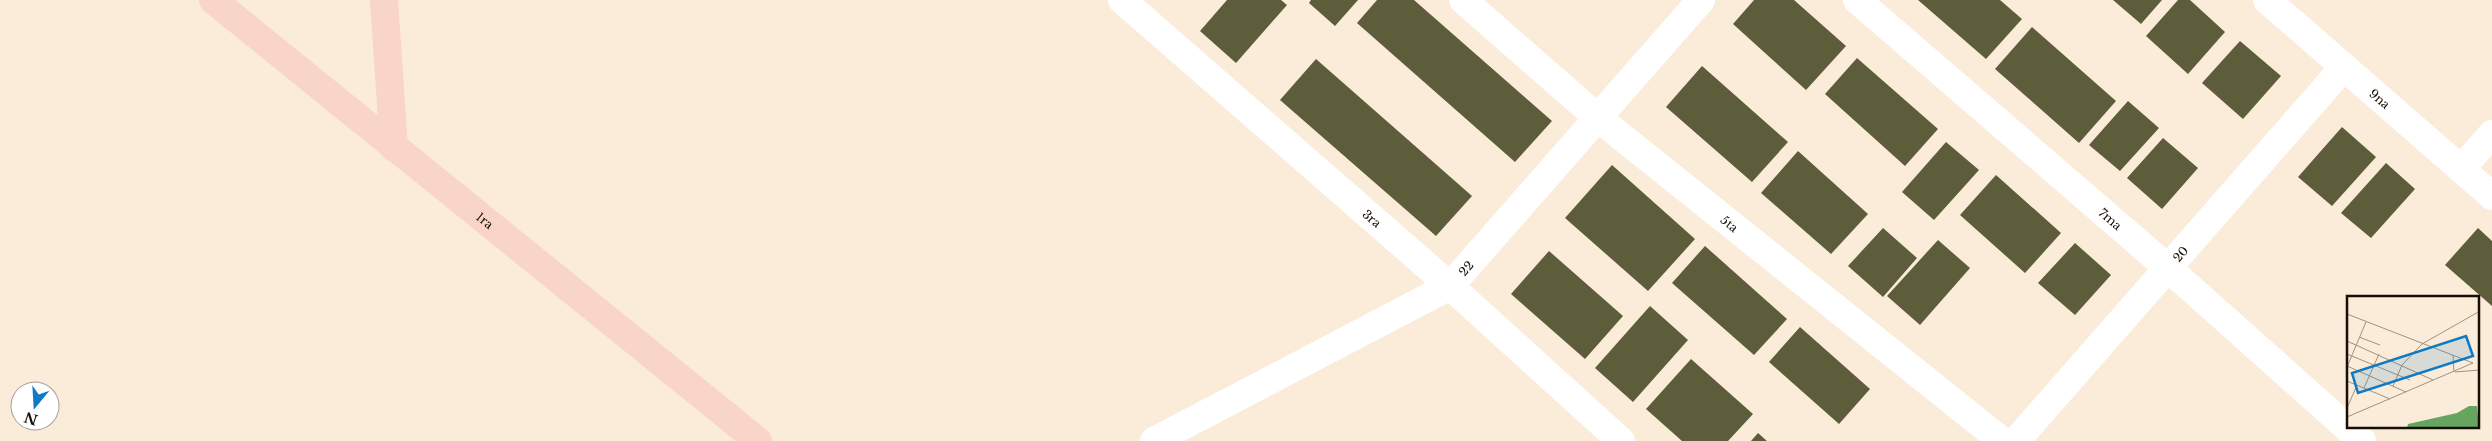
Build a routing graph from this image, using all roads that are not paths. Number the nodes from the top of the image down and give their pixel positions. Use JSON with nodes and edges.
{"nodes":[{"id":1,"x":213,"y":0,"type":"edge"},
{"id":2,"x":384,"y":0,"type":"edge"},
{"id":3,"x":1122,"y":0,"type":"edge"},
{"id":4,"x":1463,"y":0,"type":"edge"},
{"id":5,"x":1701,"y":0,"type":"edge"},
{"id":6,"x":1857,"y":0,"type":"edge"},
{"id":7,"x":2267,"y":0,"type":"edge"},
{"id":8,"x":2344,"y":67,"type":"junction"},
{"id":9,"x":1598,"y":118,"type":"junction"},
{"id":10,"x":2492,"y":134,"type":"edge"},
{"id":11,"x":394,"y":148,"type":"junction"},
{"id":12,"x":2461,"y":169,"type":"junction"},
{"id":13,"x":2492,"y":196,"type":"edge"},
{"id":14,"x":2169,"y":269,"type":"junction"},
{"id":15,"x":1450,"y":286,"type":"junction"},
{"id":16,"x":2347,"y":428,"type":"edge"},
{"id":17,"x":2347,"y":428,"type":"edge"},
{"id":18,"x":758,"y":441,"type":"edge"},
{"id":19,"x":1154,"y":441,"type":"edge"},
{"id":20,"x":1621,"y":441,"type":"edge"},
{"id":21,"x":2002,"y":441,"type":"edge"},
{"id":22,"x":2016,"y":441,"type":"edge"},
{"id":23,"x":2362,"y":441,"type":"edge"}],
"edges":[{"from":1,"to":11,"type":"main road","name":"1ra"},
{"from":2,"to":11,"type":"main road"},
{"from":3,"to":15,"type":"street","name":"3ra"},
{"from":4,"to":9,"type":"street","name":"5ta"},
{"from":5,"to":9,"type":"street","name":"22"},
{"from":6,"to":14,"type":"street","name":"7ma"},
{"from":7,"to":8,"type":"street","name":"9na"},
{"from":8,"to":12,"type":"street","name":"9na"},
{"from":8,"to":14,"type":"street","name":"20"},
{"from":9,"to":15,"type":"street","name":"22"},
{"from":9,"to":21,"type":"street","name":"5ta"},
{"from":10,"to":12,"type":"street"},
{"from":11,"to":18,"type":"main road","name":"1ra"},
{"from":12,"to":13,"type":"street","name":"9na"},
{"from":14,"to":16,"type":"street","name":"7ma"},
{"from":14,"to":22,"type":"street","name":"20"},
{"from":15,"to":19,"type":"street","name":"22"},
{"from":15,"to":20,"type":"street","name":"3ra"},
{"from":17,"to":23,"type":"street","name":"7ma"}]}
